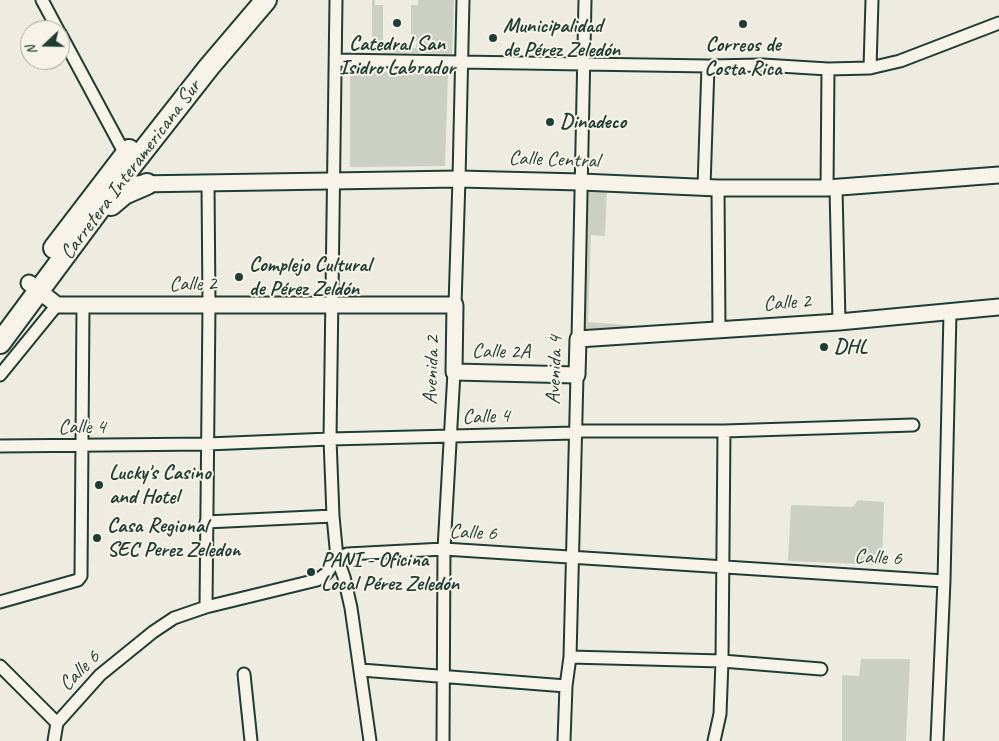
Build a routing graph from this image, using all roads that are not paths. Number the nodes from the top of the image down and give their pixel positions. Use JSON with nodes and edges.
{"nodes":[{"id":1,"x":249,"y":0,"type":"edge"},
{"id":2,"x":266,"y":0,"type":"edge"},
{"id":3,"x":336,"y":0,"type":"edge"},
{"id":4,"x":463,"y":0,"type":"edge"},
{"id":5,"x":585,"y":0,"type":"edge"},
{"id":6,"x":872,"y":0,"type":"edge"},
{"id":7,"x":42,"y":1,"type":"edge"},
{"id":8,"x":53,"y":20,"type":"edge"},
{"id":9,"x":999,"y":23,"type":"edge"},
{"id":10,"x":70,"y":52,"type":"edge"},
{"id":11,"x":336,"y":60,"type":"junction"},
{"id":12,"x":461,"y":62,"type":"junction"},
{"id":13,"x":583,"y":64,"type":"junction"},
{"id":14,"x":708,"y":66,"type":"junction"},
{"id":15,"x":828,"y":68,"type":"junction"},
{"id":16,"x":870,"y":68,"type":"junction"},
{"id":17,"x":125,"y":154,"type":"junction"},
{"id":18,"x":999,"y":175,"type":"edge"},
{"id":19,"x":116,"y":176,"type":"junction"},
{"id":20,"x":459,"y":179,"type":"junction"},
{"id":21,"x":332,"y":181,"type":"junction"},
{"id":22,"x":581,"y":182,"type":"junction"},
{"id":23,"x":208,"y":183,"type":"junction"},
{"id":24,"x":146,"y":184,"type":"junction"},
{"id":25,"x":711,"y":188,"type":"junction"},
{"id":26,"x":831,"y":188,"type":"junction"},
{"id":27,"x":95,"y":217,"type":"junction"},
{"id":28,"x":34,"y":286,"type":"junction"},
{"id":29,"x":57,"y":305,"type":"junction"},
{"id":30,"x":209,"y":305,"type":"junction"},
{"id":31,"x":332,"y":305,"type":"junction"},
{"id":32,"x":455,"y":305,"type":"junction"},
{"id":33,"x":82,"y":306,"type":"junction"},
{"id":34,"x":999,"y":307,"type":"edge"},
{"id":35,"x":950,"y":312,"type":"junction"},
{"id":36,"x":0,"y":321,"type":"edge"},
{"id":37,"x":839,"y":322,"type":"junction"},
{"id":38,"x":719,"y":329,"type":"junction"},
{"id":39,"x":578,"y":340,"type":"junction"},
{"id":40,"x":0,"y":343,"type":"edge"},
{"id":41,"x":454,"y":372,"type":"junction"},
{"id":42,"x":0,"y":375,"type":"edge"},
{"id":43,"x":577,"y":375,"type":"junction"},
{"id":44,"x":913,"y":425,"type":"dead end"},
{"id":45,"x":724,"y":431,"type":"junction"},
{"id":46,"x":575,"y":433,"type":"junction"},
{"id":47,"x":451,"y":437,"type":"junction"},
{"id":48,"x":330,"y":439,"type":"junction"},
{"id":49,"x":207,"y":444,"type":"junction"},
{"id":50,"x":82,"y":445,"type":"junction"},
{"id":51,"x":0,"y":446,"type":"edge"},
{"id":52,"x":333,"y":516,"type":"junction"},
{"id":53,"x":206,"y":522,"type":"junction"},
{"id":54,"x":444,"y":549,"type":"junction"},
{"id":55,"x":337,"y":558,"type":"junction"},
{"id":56,"x":573,"y":558,"type":"junction"},
{"id":57,"x":723,"y":566,"type":"junction"},
{"id":58,"x":944,"y":580,"type":"junction"},
{"id":59,"x":0,"y":602,"type":"edge"},
{"id":60,"x":206,"y":607,"type":"junction"},
{"id":61,"x":570,"y":657,"type":"junction"},
{"id":62,"x":722,"y":661,"type":"junction"},
{"id":63,"x":0,"y":666,"type":"edge"},
{"id":64,"x":821,"y":668,"type":"dead end"},
{"id":65,"x":360,"y":670,"type":"junction"},
{"id":66,"x":244,"y":674,"type":"dead end"},
{"id":67,"x":444,"y":678,"type":"junction"},
{"id":68,"x":566,"y":686,"type":"junction"},
{"id":69,"x":57,"y":723,"type":"junction"},
{"id":70,"x":54,"y":741,"type":"edge"},
{"id":71,"x":251,"y":741,"type":"edge"},
{"id":72,"x":370,"y":741,"type":"edge"},
{"id":73,"x":443,"y":741,"type":"edge"},
{"id":74,"x":564,"y":741,"type":"edge"},
{"id":75,"x":714,"y":741,"type":"edge"},
{"id":76,"x":937,"y":741,"type":"edge"}],
"edges":[{"from":1,"to":17,"type":"highway","name":"Carretera Interamericana Sur"},
{"from":2,"to":19,"type":"highway","name":"Carretera Interamericana Sur"},
{"from":3,"to":11,"type":"street"},
{"from":4,"to":12,"type":"street","name":"Avenida 2"},
{"from":5,"to":13,"type":"street","name":"Avenida 4"},
{"from":6,"to":16,"type":"street"},
{"from":7,"to":8,"type":"street"},
{"from":9,"to":16,"type":"street"},
{"from":10,"to":17,"type":"street"},
{"from":11,"to":12,"type":"street"},
{"from":11,"to":21,"type":"street"},
{"from":12,"to":13,"type":"street"},
{"from":12,"to":20,"type":"street","name":"Avenida 2"},
{"from":13,"to":14,"type":"street"},
{"from":13,"to":22,"type":"street","name":"Avenida 4"},
{"from":14,"to":15,"type":"street"},
{"from":14,"to":25,"type":"street"},
{"from":15,"to":16,"type":"street"},
{"from":15,"to":26,"type":"street"},
{"from":17,"to":19,"type":"highway","name":"Carretera Interamericana Sur"},
{"from":18,"to":26,"type":"main road","name":"Calle Central"},
{"from":19,"to":24,"type":"main road","name":"Calle Central"},
{"from":19,"to":27,"type":"highway","name":"Carretera Interamericana Sur"},
{"from":19,"to":28,"type":"highway","name":"Carretera Interamericana Sur"},
{"from":20,"to":21,"type":"main road","name":"Calle Central"},
{"from":20,"to":22,"type":"main road","name":"Calle Central"},
{"from":20,"to":32,"type":"street","name":"Avenida 2"},
{"from":21,"to":23,"type":"main road","name":"Calle Central"},
{"from":21,"to":31,"type":"street"},
{"from":22,"to":25,"type":"main road","name":"Calle Central"},
{"from":22,"to":39,"type":"street","name":"Avenida 4"},
{"from":23,"to":24,"type":"main road","name":"Calle Central"},
{"from":23,"to":30,"type":"street"},
{"from":24,"to":27,"type":"highway"},
{"from":25,"to":26,"type":"main road","name":"Calle Central"},
{"from":25,"to":38,"type":"street"},
{"from":26,"to":37,"type":"street"},
{"from":27,"to":28,"type":"highway","name":"Carretera Interamericana Sur"},
{"from":28,"to":29,"type":"main road"},
{"from":28,"to":36,"type":"highway","name":"Carretera Interamericana Sur"},
{"from":28,"to":40,"type":"highway","name":"Carretera Interamericana Sur"},
{"from":29,"to":33,"type":"main road","name":"Calle 2"},
{"from":29,"to":42,"type":"street"},
{"from":30,"to":31,"type":"main road","name":"Calle 2"},
{"from":30,"to":33,"type":"main road","name":"Calle 2"},
{"from":30,"to":49,"type":"street"},
{"from":31,"to":32,"type":"main road","name":"Calle 2"},
{"from":31,"to":48,"type":"street"},
{"from":32,"to":41,"type":"main road","name":"Avenida 2"},
{"from":33,"to":50,"type":"street"},
{"from":34,"to":35,"type":"main road","name":"Calle 2"},
{"from":35,"to":37,"type":"main road","name":"Calle 2"},
{"from":35,"to":58,"type":"street"},
{"from":37,"to":38,"type":"main road","name":"Calle 2"},
{"from":38,"to":39,"type":"main road","name":"Calle 2"},
{"from":39,"to":43,"type":"main road","name":"Avenida 4"},
{"from":41,"to":43,"type":"main road","name":"Calle 2A"},
{"from":41,"to":47,"type":"street","name":"Avenida 2"},
{"from":43,"to":46,"type":"street","name":"Avenida 4"},
{"from":44,"to":45,"type":"street","name":"Calle 4"},
{"from":45,"to":46,"type":"street","name":"Calle 4"},
{"from":45,"to":57,"type":"street"},
{"from":46,"to":47,"type":"street","name":"Calle 4"},
{"from":46,"to":56,"type":"street","name":"Avenida 4"},
{"from":47,"to":48,"type":"street","name":"Calle 4"},
{"from":47,"to":54,"type":"street","name":"Avenida 2"},
{"from":48,"to":49,"type":"street","name":"Calle 4"},
{"from":48,"to":52,"type":"street"},
{"from":49,"to":50,"type":"street","name":"Calle 4"},
{"from":49,"to":53,"type":"street"},
{"from":50,"to":51,"type":"street","name":"Calle 4"},
{"from":50,"to":59,"type":"street"},
{"from":52,"to":53,"type":"street"},
{"from":52,"to":55,"type":"street"},
{"from":53,"to":60,"type":"street"},
{"from":54,"to":55,"type":"street","name":"Calle 6"},
{"from":54,"to":56,"type":"street","name":"Calle 6"},
{"from":54,"to":67,"type":"street","name":"Avenida 2"},
{"from":55,"to":60,"type":"street","name":"Calle 6"},
{"from":55,"to":65,"type":"street"},
{"from":56,"to":57,"type":"street","name":"Calle 6"},
{"from":56,"to":61,"type":"street","name":"Avenida 4"},
{"from":57,"to":58,"type":"street","name":"Calle 6"},
{"from":57,"to":62,"type":"street"},
{"from":58,"to":76,"type":"street"},
{"from":60,"to":69,"type":"street","name":"Calle 6"},
{"from":61,"to":62,"type":"street"},
{"from":61,"to":68,"type":"street","name":"Avenida 4"},
{"from":62,"to":64,"type":"street"},
{"from":62,"to":75,"type":"street"},
{"from":63,"to":69,"type":"street"},
{"from":65,"to":67,"type":"street"},
{"from":65,"to":72,"type":"street"},
{"from":66,"to":71,"type":"street"},
{"from":67,"to":68,"type":"street"},
{"from":67,"to":73,"type":"street","name":"Avenida 2"},
{"from":68,"to":74,"type":"street","name":"Avenida 4"},
{"from":69,"to":70,"type":"street"}]}
